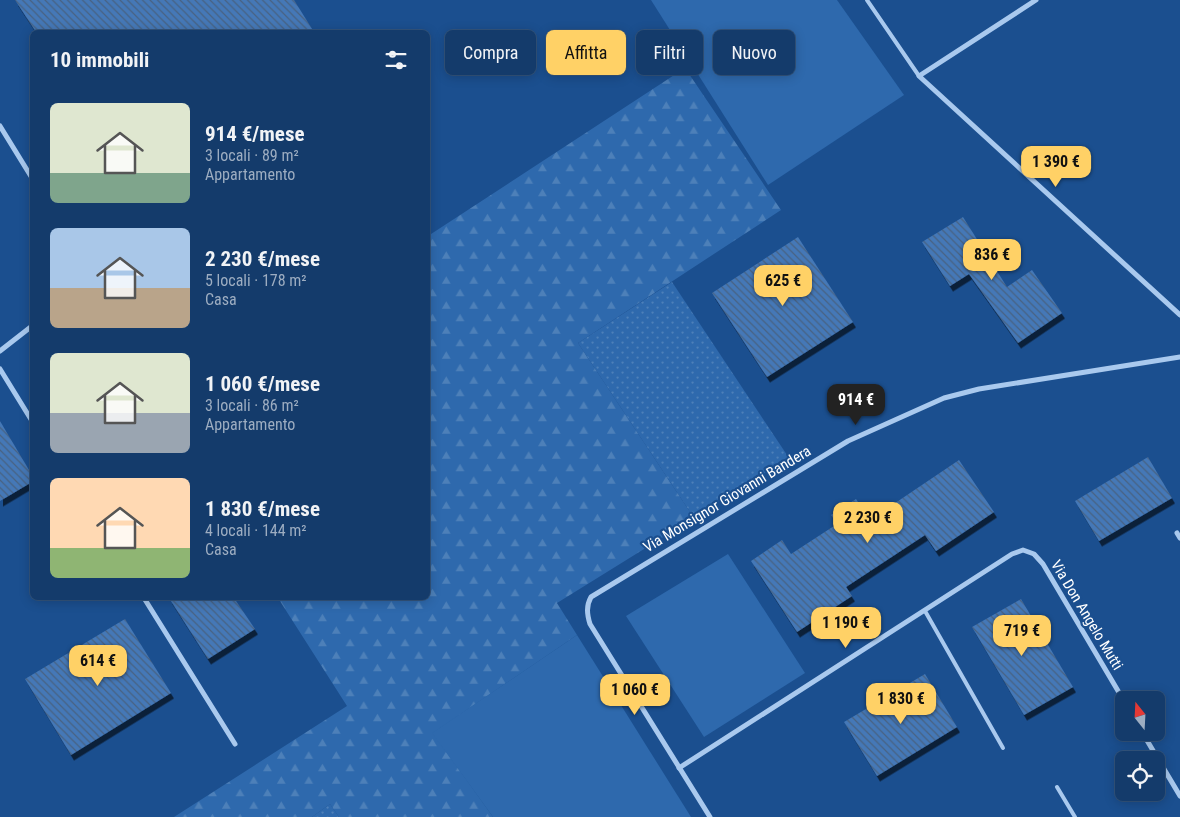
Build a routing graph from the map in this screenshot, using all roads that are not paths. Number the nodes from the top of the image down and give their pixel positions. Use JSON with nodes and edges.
{"nodes":[{"id":1,"x":866,"y":0,"type":"edge"},
{"id":2,"x":1036,"y":0,"type":"edge"},
{"id":3,"x":919,"y":76,"type":"junction"},
{"id":4,"x":0,"y":126,"type":"edge"},
{"id":5,"x":30,"y":175,"type":"edge"},
{"id":6,"x":1180,"y":315,"type":"edge"},
{"id":7,"x":30,"y":328,"type":"edge"},
{"id":8,"x":0,"y":350,"type":"edge"},
{"id":9,"x":1180,"y":357,"type":"edge"},
{"id":10,"x":0,"y":369,"type":"edge"},
{"id":11,"x":30,"y":418,"type":"edge"},
{"id":12,"x":145,"y":600,"type":"edge"},
{"id":13,"x":925,"y":611,"type":"junction"},
{"id":14,"x":1118,"y":691,"type":"edge"},
{"id":15,"x":1147,"y":741,"type":"edge"},
{"id":16,"x":235,"y":744,"type":"dead end"},
{"id":17,"x":1003,"y":748,"type":"dead end"},
{"id":18,"x":679,"y":768,"type":"junction"},
{"id":19,"x":1057,"y":786,"type":"dead end"},
{"id":20,"x":1180,"y":796,"type":"edge"},
{"id":21,"x":710,"y":817,"type":"edge"},
{"id":22,"x":1075,"y":817,"type":"edge"}],
"edges":[{"from":1,"to":3,"type":"lane"},
{"from":2,"to":3,"type":"street"},
{"from":3,"to":6,"type":"street"},
{"from":4,"to":5,"type":"street"},
{"from":7,"to":8,"type":"street"},
{"from":9,"to":18,"type":"street","name":"Via Monsignor Giovanni Bandera"},
{"from":10,"to":11,"type":"street"},
{"from":12,"to":16,"type":"street"},
{"from":13,"to":14,"type":"street","name":"Via Don Angelo Mutti"},
{"from":13,"to":17,"type":"lane"},
{"from":13,"to":18,"type":"street"},
{"from":15,"to":20,"type":"street"},
{"from":18,"to":21,"type":"street"},
{"from":19,"to":22,"type":"lane"}]}
